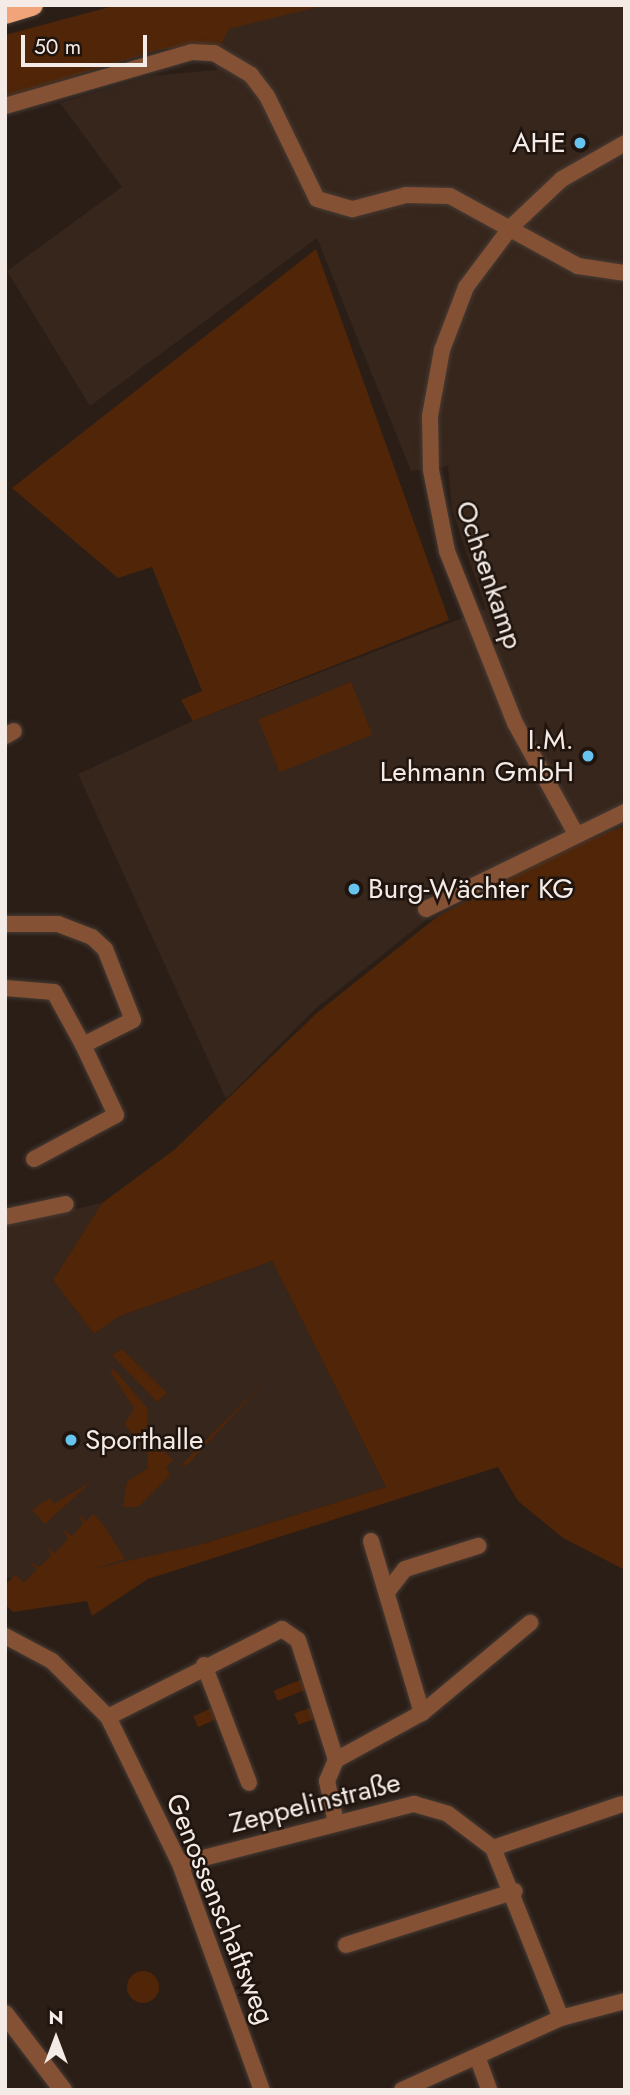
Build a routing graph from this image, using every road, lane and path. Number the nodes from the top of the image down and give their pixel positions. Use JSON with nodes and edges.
{"nodes":[{"id":1,"x":32,"y":5,"type":"edge"},
{"id":2,"x":5,"y":13,"type":"edge"},
{"id":3,"x":5,"y":106,"type":"edge"},
{"id":4,"x":625,"y":143,"type":"edge"},
{"id":5,"x":511,"y":228,"type":"junction"},
{"id":6,"x":625,"y":273,"type":"edge"},
{"id":7,"x":625,"y":812,"type":"edge"},
{"id":8,"x":576,"y":834,"type":"junction"},
{"id":9,"x":426,"y":909,"type":"dead end"},
{"id":10,"x":5,"y":924,"type":"edge"},
{"id":11,"x":5,"y":988,"type":"edge"},
{"id":12,"x":83,"y":1045,"type":"junction"},
{"id":13,"x":34,"y":1159,"type":"dead end"},
{"id":14,"x":66,"y":1203,"type":"dead end"},
{"id":15,"x":5,"y":1217,"type":"edge"},
{"id":16,"x":371,"y":1541,"type":"dead end"},
{"id":17,"x":478,"y":1546,"type":"dead end"},
{"id":18,"x":387,"y":1592,"type":"junction"},
{"id":19,"x":530,"y":1623,"type":"dead end"},
{"id":20,"x":5,"y":1636,"type":"edge"},
{"id":21,"x":204,"y":1665,"type":"junction"},
{"id":22,"x":422,"y":1713,"type":"junction"},
{"id":23,"x":108,"y":1717,"type":"junction"},
{"id":24,"x":336,"y":1760,"type":"junction"},
{"id":25,"x":248,"y":1783,"type":"dead end"},
{"id":26,"x":622,"y":1804,"type":"dead end"},
{"id":27,"x":336,"y":1823,"type":"junction"},
{"id":28,"x":493,"y":1848,"type":"junction"},
{"id":29,"x":180,"y":1864,"type":"junction"},
{"id":30,"x":515,"y":1891,"type":"junction"},
{"id":31,"x":346,"y":1945,"type":"dead end"},
{"id":32,"x":625,"y":2001,"type":"edge"},
{"id":33,"x":5,"y":2014,"type":"edge"},
{"id":34,"x":561,"y":2018,"type":"junction"},
{"id":35,"x":478,"y":2059,"type":"junction"},
{"id":36,"x":63,"y":2090,"type":"edge"},
{"id":37,"x":262,"y":2090,"type":"edge"},
{"id":38,"x":402,"y":2090,"type":"edge"},
{"id":39,"x":489,"y":2090,"type":"edge"}],
"edges":[{"from":1,"to":2,"type":"highway"},
{"from":3,"to":5,"type":"street"},
{"from":4,"to":5,"type":"street","name":"Ochsenkamp"},
{"from":5,"to":6,"type":"street"},
{"from":5,"to":8,"type":"street","name":"Ochsenkamp"},
{"from":7,"to":8,"type":"street"},
{"from":8,"to":9,"type":"street"},
{"from":10,"to":12,"type":"street"},
{"from":11,"to":12,"type":"street"},
{"from":12,"to":13,"type":"street"},
{"from":14,"to":15,"type":"street"},
{"from":16,"to":18,"type":"street"},
{"from":17,"to":18,"type":"street"},
{"from":18,"to":22,"type":"street"},
{"from":19,"to":22,"type":"street"},
{"from":20,"to":23,"type":"street","name":"Genossenschaftsweg"},
{"from":21,"to":23,"type":"street"},
{"from":21,"to":24,"type":"street"},
{"from":21,"to":25,"type":"street"},
{"from":22,"to":24,"type":"street"},
{"from":23,"to":29,"type":"street","name":"Genossenschaftsweg"},
{"from":24,"to":27,"type":"street"},
{"from":26,"to":28,"type":"street"},
{"from":27,"to":28,"type":"street","name":"Zeppelinstraße"},
{"from":27,"to":29,"type":"street","name":"Zeppelinstraße"},
{"from":28,"to":30,"type":"street","name":"Zeppelinstraße"},
{"from":29,"to":37,"type":"street","name":"Genossenschaftsweg"},
{"from":30,"to":31,"type":"street"},
{"from":30,"to":34,"type":"street","name":"Zeppelinstraße"},
{"from":32,"to":34,"type":"street"},
{"from":33,"to":36,"type":"street"},
{"from":34,"to":35,"type":"street"},
{"from":35,"to":38,"type":"street"},
{"from":35,"to":39,"type":"street"}]}
